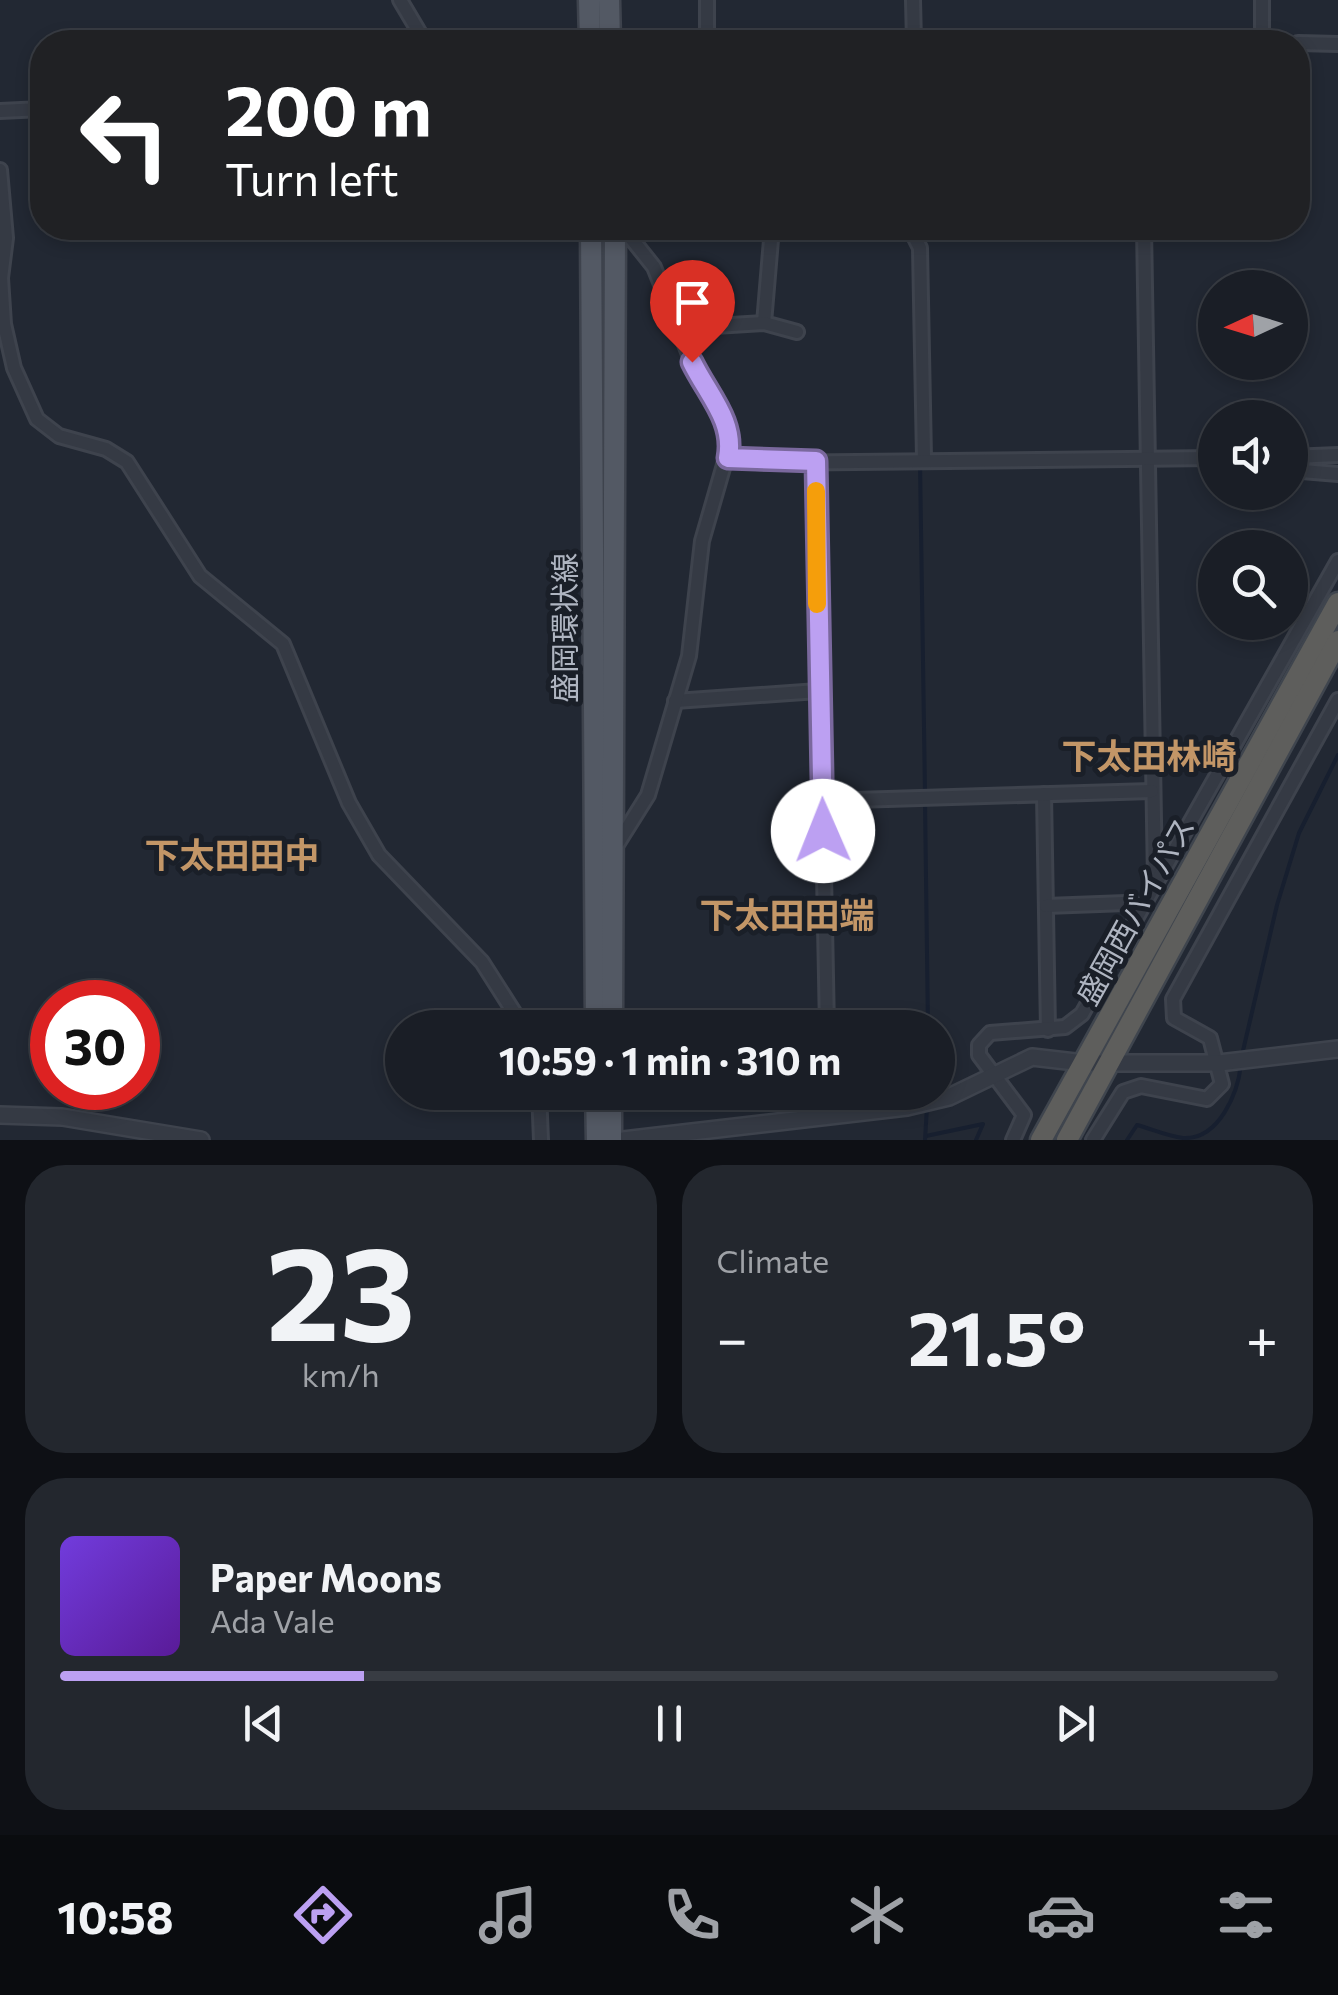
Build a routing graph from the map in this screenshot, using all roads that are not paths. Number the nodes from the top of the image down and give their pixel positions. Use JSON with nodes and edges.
{"nodes":[{"id":1,"x":400,"y":0,"type":"edge"},
{"id":2,"x":589,"y":0,"type":"edge"},
{"id":3,"x":610,"y":0,"type":"edge"},
{"id":4,"x":707,"y":0,"type":"edge"},
{"id":5,"x":912,"y":0,"type":"edge"},
{"id":6,"x":1262,"y":0,"type":"edge"},
{"id":7,"x":418,"y":30,"type":"edge"},
{"id":8,"x":590,"y":30,"type":"edge"},
{"id":9,"x":610,"y":30,"type":"edge"},
{"id":10,"x":707,"y":30,"type":"edge"},
{"id":11,"x":913,"y":30,"type":"edge"},
{"id":12,"x":1262,"y":30,"type":"edge"},
{"id":13,"x":1310,"y":44,"type":"edge"},
{"id":14,"x":1338,"y":44,"type":"edge"},
{"id":15,"x":30,"y":111,"type":"edge"},
{"id":16,"x":0,"y":112,"type":"edge"},
{"id":17,"x":0,"y":170,"type":"edge"},
{"id":18,"x":590,"y":240,"type":"edge"},
{"id":19,"x":614,"y":240,"type":"edge"},
{"id":20,"x":633,"y":240,"type":"edge"},
{"id":21,"x":771,"y":240,"type":"edge"},
{"id":22,"x":916,"y":240,"type":"edge"},
{"id":23,"x":1144,"y":240,"type":"edge"},
{"id":24,"x":764,"y":323,"type":"junction"},
{"id":25,"x":682,"y":328,"type":"junction"},
{"id":26,"x":797,"y":332,"type":"dead end"},
{"id":27,"x":1338,"y":455,"type":"edge"},
{"id":28,"x":1146,"y":456,"type":"junction"},
{"id":29,"x":1308,"y":456,"type":"edge"},
{"id":30,"x":728,"y":458,"type":"junction"},
{"id":31,"x":924,"y":458,"type":"junction"},
{"id":32,"x":1198,"y":458,"type":"edge"},
{"id":33,"x":816,"y":461,"type":"junction"},
{"id":34,"x":1308,"y":472,"type":"edge"},
{"id":35,"x":1338,"y":474,"type":"edge"},
{"id":36,"x":1338,"y":562,"type":"edge"},
{"id":37,"x":1338,"y":603,"type":"edge"},
{"id":38,"x":1338,"y":641,"type":"edge"},
{"id":39,"x":818,"y":692,"type":"junction"},
{"id":40,"x":1338,"y":700,"type":"edge"},
{"id":41,"x":675,"y":701,"type":"junction"},
{"id":42,"x":1152,"y":791,"type":"junction"},
{"id":43,"x":1044,"y":794,"type":"junction"},
{"id":44,"x":822,"y":801,"type":"junction"},
{"id":45,"x":612,"y":852,"type":"junction"},
{"id":46,"x":1156,"y":882,"type":"junction"},
{"id":47,"x":1046,"y":906,"type":"junction"},
{"id":48,"x":1140,"y":909,"type":"junction"},
{"id":49,"x":513,"y":1010,"type":"edge"},
{"id":50,"x":596,"y":1010,"type":"edge"},
{"id":51,"x":612,"y":1010,"type":"edge"},
{"id":52,"x":827,"y":1010,"type":"edge"},
{"id":53,"x":1048,"y":1030,"type":"junction"},
{"id":54,"x":1338,"y":1050,"type":"edge"},
{"id":55,"x":1109,"y":1062,"type":"junction"},
{"id":56,"x":1084,"y":1063,"type":"junction"},
{"id":57,"x":1218,"y":1063,"type":"junction"},
{"id":58,"x":992,"y":1076,"type":"junction"},
{"id":59,"x":540,"y":1110,"type":"edge"},
{"id":60,"x":596,"y":1110,"type":"edge"},
{"id":61,"x":611,"y":1110,"type":"edge"},
{"id":62,"x":825,"y":1110,"type":"edge"},
{"id":63,"x":825,"y":1114,"type":"junction"},
{"id":64,"x":0,"y":1115,"type":"edge"},
{"id":65,"x":141,"y":1134,"type":"edge"},
{"id":66,"x":201,"y":1140,"type":"edge"},
{"id":67,"x":541,"y":1140,"type":"edge"},
{"id":68,"x":597,"y":1140,"type":"edge"},
{"id":69,"x":611,"y":1140,"type":"edge"},
{"id":70,"x":622,"y":1140,"type":"edge"},
{"id":71,"x":1013,"y":1140,"type":"edge"},
{"id":72,"x":1041,"y":1140,"type":"edge"},
{"id":73,"x":1068,"y":1140,"type":"edge"},
{"id":74,"x":1093,"y":1140,"type":"edge"}],
"edges":[{"from":1,"to":7,"type":"street"},
{"from":2,"to":8,"type":"main road"},
{"from":3,"to":9,"type":"main road"},
{"from":4,"to":10,"type":"street"},
{"from":5,"to":11,"type":"street"},
{"from":6,"to":12,"type":"street"},
{"from":13,"to":14,"type":"street"},
{"from":15,"to":16,"type":"street"},
{"from":17,"to":49,"type":"street"},
{"from":18,"to":50,"type":"main road","name":"盛岡環状線"},
{"from":19,"to":45,"type":"main road","name":"盛岡環状線"},
{"from":20,"to":25,"type":"street"},
{"from":21,"to":24,"type":"street"},
{"from":22,"to":31,"type":"street"},
{"from":23,"to":28,"type":"street"},
{"from":24,"to":25,"type":"street"},
{"from":24,"to":26,"type":"street"},
{"from":25,"to":30,"type":"street"},
{"from":27,"to":29,"type":"street"},
{"from":28,"to":31,"type":"street"},
{"from":28,"to":32,"type":"street"},
{"from":28,"to":42,"type":"street"},
{"from":30,"to":33,"type":"street"},
{"from":30,"to":41,"type":"street"},
{"from":31,"to":33,"type":"street"},
{"from":33,"to":39,"type":"street"},
{"from":34,"to":35,"type":"street"},
{"from":36,"to":46,"type":"street"},
{"from":37,"to":56,"type":"highway","name":"盛岡西バイパス"},
{"from":38,"to":55,"type":"highway","name":"盛岡西バイパス"},
{"from":39,"to":41,"type":"street"},
{"from":39,"to":44,"type":"street"},
{"from":40,"to":57,"type":"street"},
{"from":41,"to":45,"type":"street"},
{"from":42,"to":43,"type":"street"},
{"from":42,"to":46,"type":"street"},
{"from":43,"to":44,"type":"street"},
{"from":43,"to":47,"type":"street"},
{"from":44,"to":52,"type":"street"},
{"from":45,"to":51,"type":"main road","name":"盛岡環状線"},
{"from":46,"to":48,"type":"street"},
{"from":47,"to":48,"type":"street"},
{"from":47,"to":53,"type":"street"},
{"from":48,"to":53,"type":"street"},
{"from":53,"to":58,"type":"street"},
{"from":54,"to":57,"type":"street"},
{"from":55,"to":56,"type":"street"},
{"from":55,"to":57,"type":"street"},
{"from":55,"to":73,"type":"highway","name":"盛岡西バイパス"},
{"from":56,"to":58,"type":"street"},
{"from":56,"to":72,"type":"highway","name":"盛岡西バイパス"},
{"from":57,"to":74,"type":"street"},
{"from":58,"to":63,"type":"street"},
{"from":58,"to":71,"type":"street"},
{"from":59,"to":67,"type":"street"},
{"from":60,"to":68,"type":"main road"},
{"from":61,"to":69,"type":"main road"},
{"from":62,"to":63,"type":"street"},
{"from":63,"to":70,"type":"street"},
{"from":64,"to":65,"type":"street"},
{"from":65,"to":66,"type":"street"}]}
